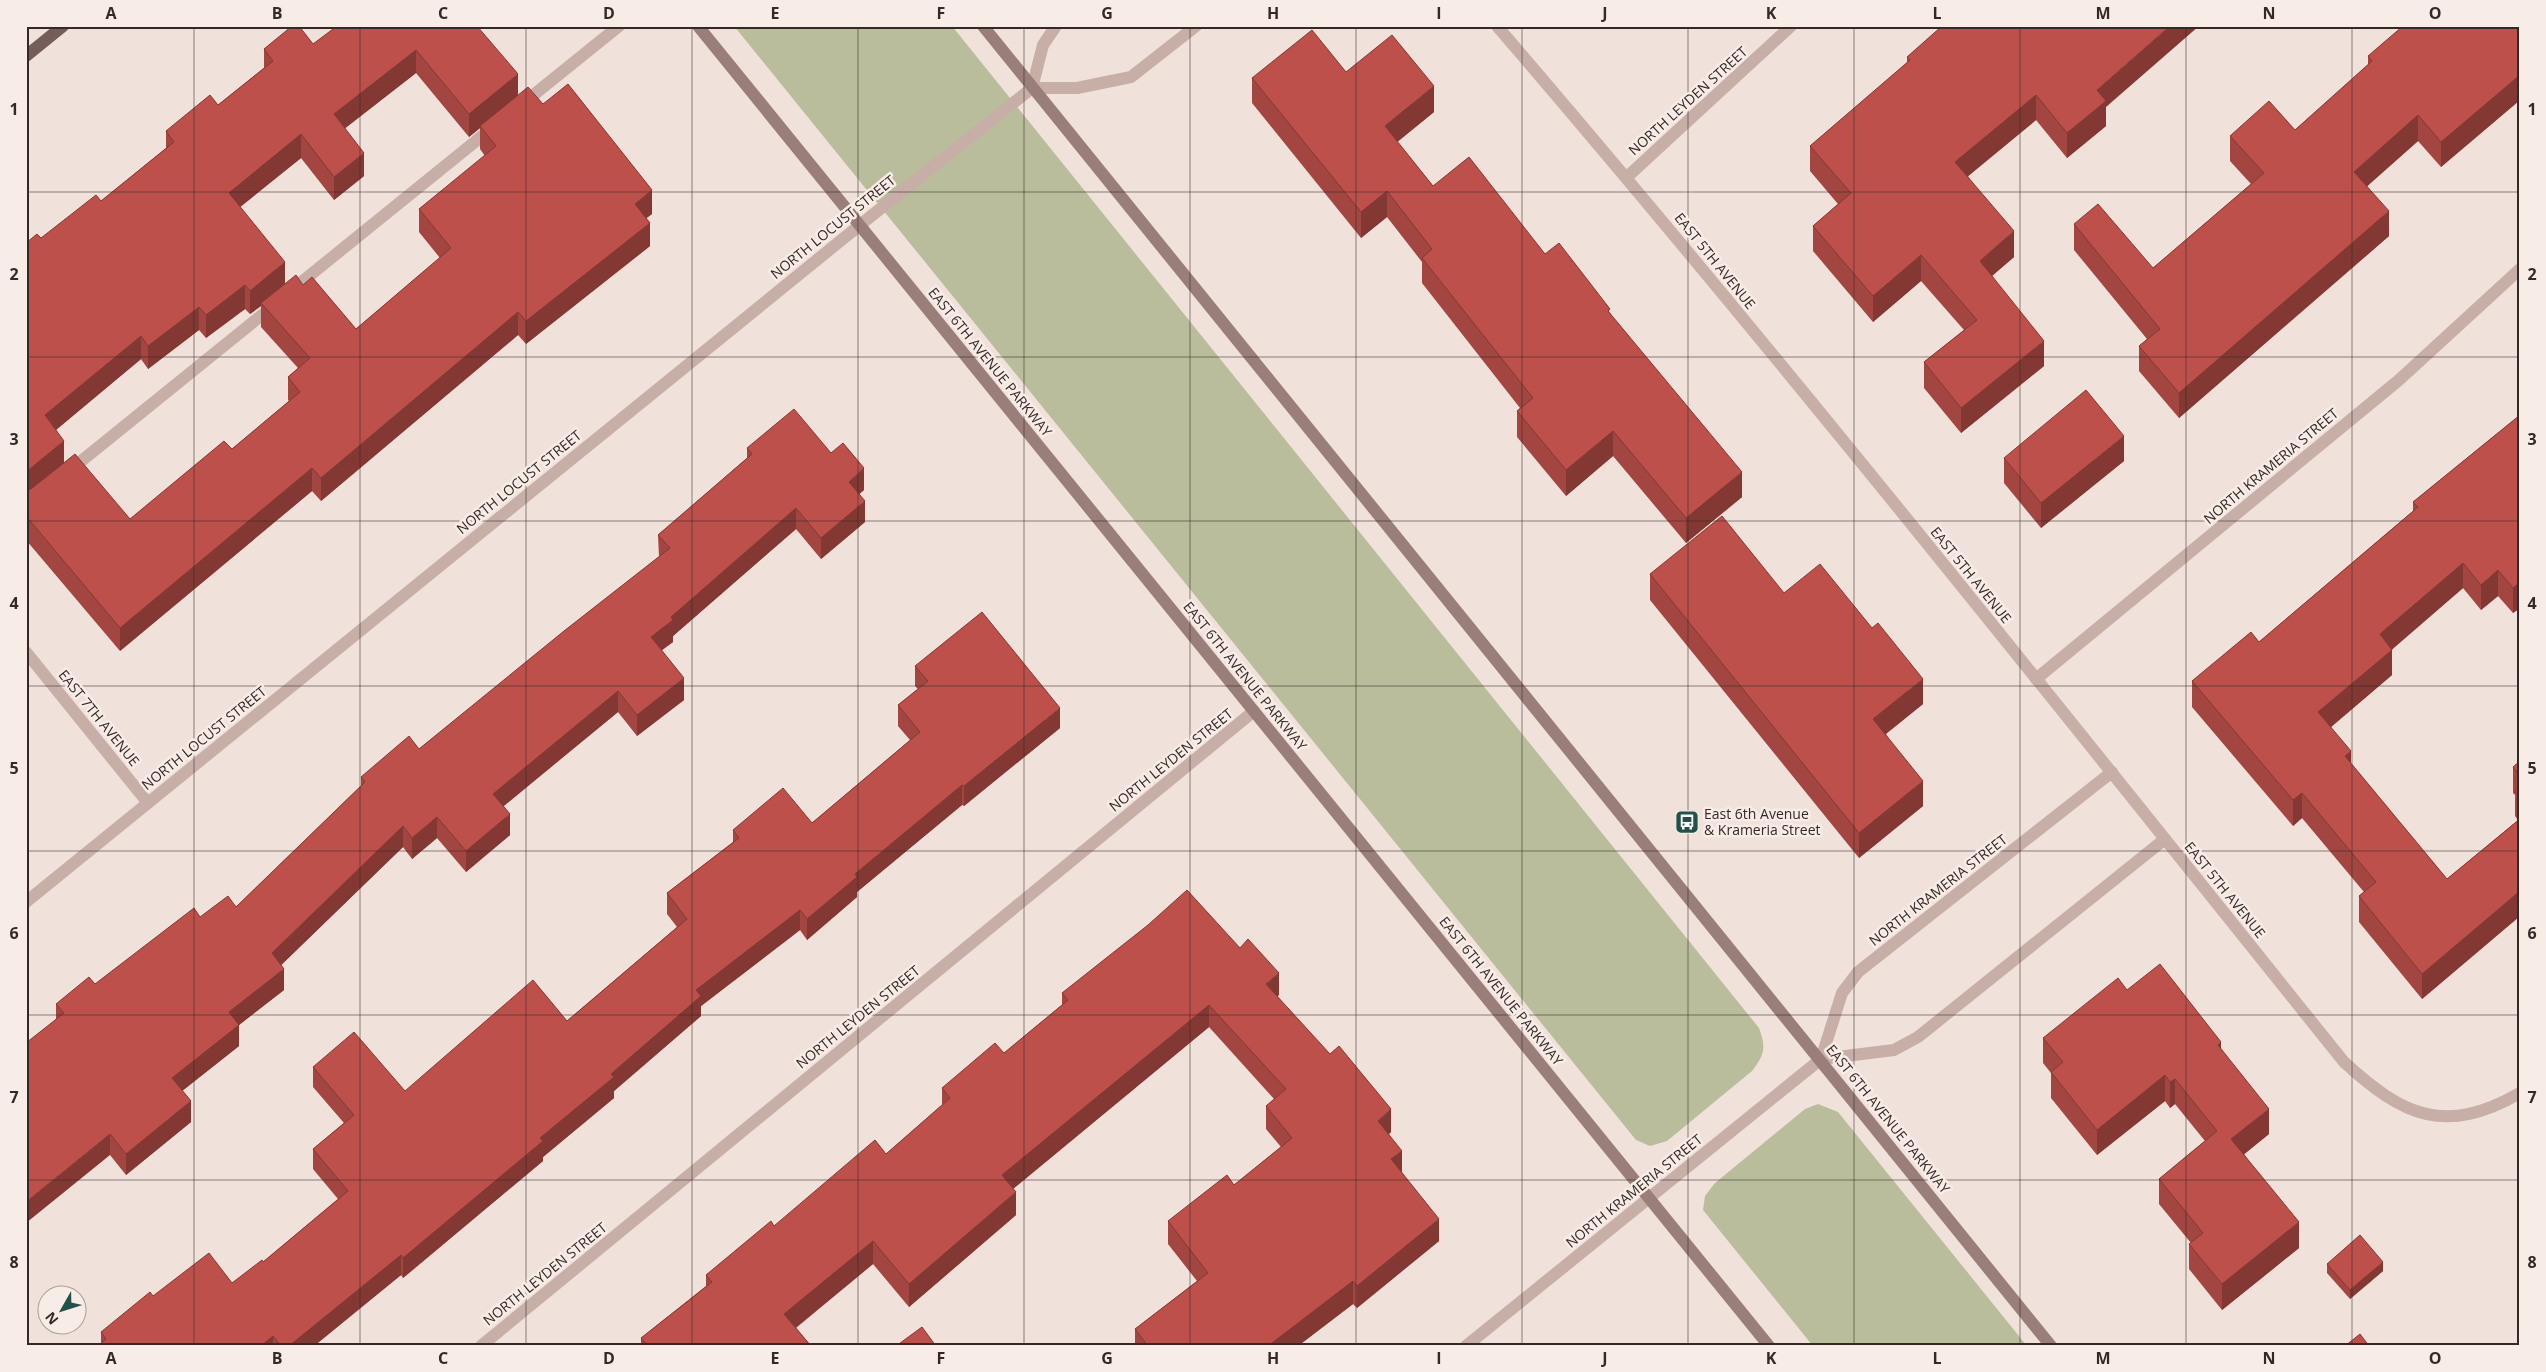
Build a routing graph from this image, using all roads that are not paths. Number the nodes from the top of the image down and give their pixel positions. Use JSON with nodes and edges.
{"nodes":[{"id":1,"x":63,"y":26,"type":"edge"},
{"id":2,"x":619,"y":26,"type":"edge"},
{"id":3,"x":698,"y":26,"type":"edge"},
{"id":4,"x":983,"y":26,"type":"edge"},
{"id":5,"x":1056,"y":26,"type":"edge"},
{"id":6,"x":1196,"y":26,"type":"edge"},
{"id":7,"x":1497,"y":26,"type":"edge"},
{"id":8,"x":1791,"y":26,"type":"edge"},
{"id":9,"x":26,"y":56,"type":"edge"},
{"id":10,"x":1032,"y":88,"type":"junction"},
{"id":11,"x":1626,"y":177,"type":"junction"},
{"id":12,"x":860,"y":225,"type":"junction"},
{"id":13,"x":2520,"y":269,"type":"edge"},
{"id":14,"x":57,"y":481,"type":"edge"},
{"id":15,"x":26,"y":652,"type":"edge"},
{"id":16,"x":2036,"y":679,"type":"junction"},
{"id":17,"x":1254,"y":711,"type":"junction"},
{"id":18,"x":2112,"y":772,"type":"junction"},
{"id":19,"x":148,"y":803,"type":"junction"},
{"id":20,"x":2165,"y":839,"type":"junction"},
{"id":21,"x":26,"y":902,"type":"edge"},
{"id":22,"x":1821,"y":1059,"type":"junction"},
{"id":23,"x":2520,"y":1093,"type":"edge"},
{"id":24,"x":1649,"y":1198,"type":"junction"},
{"id":25,"x":481,"y":1346,"type":"edge"},
{"id":26,"x":1466,"y":1346,"type":"edge"},
{"id":27,"x":1769,"y":1346,"type":"edge"},
{"id":28,"x":2051,"y":1346,"type":"edge"}],
"edges":[{"from":1,"to":9,"type":"main road"},
{"from":2,"to":14,"type":"street"},
{"from":3,"to":12,"type":"main road","name":"EAST 6TH AVENUE PARKWAY"},
{"from":4,"to":10,"type":"main road","name":"EAST 6TH AVENUE PARKWAY"},
{"from":5,"to":10,"type":"street"},
{"from":6,"to":10,"type":"street"},
{"from":7,"to":11,"type":"street","name":"EAST 5TH AVENUE"},
{"from":8,"to":11,"type":"street","name":"NORTH LEYDEN STREET"},
{"from":10,"to":12,"type":"street","name":"NORTH LOCUST STREET"},
{"from":10,"to":22,"type":"main road","name":"EAST 6TH AVENUE PARKWAY"},
{"from":11,"to":16,"type":"street","name":"EAST 5TH AVENUE"},
{"from":12,"to":17,"type":"main road","name":"EAST 6TH AVENUE PARKWAY"},
{"from":12,"to":19,"type":"street","name":"NORTH LOCUST STREET"},
{"from":13,"to":16,"type":"street","name":"NORTH KRAMERIA STREET"},
{"from":15,"to":19,"type":"street","name":"EAST 7TH AVENUE"},
{"from":16,"to":18,"type":"street","name":"EAST 5TH AVENUE"},
{"from":17,"to":24,"type":"main road","name":"EAST 6TH AVENUE PARKWAY"},
{"from":17,"to":25,"type":"street","name":"NORTH LEYDEN STREET"},
{"from":18,"to":20,"type":"street","name":"EAST 5TH AVENUE"},
{"from":18,"to":22,"type":"street","name":"NORTH KRAMERIA STREET"},
{"from":19,"to":21,"type":"street","name":"NORTH LOCUST STREET"},
{"from":20,"to":22,"type":"street"},
{"from":20,"to":23,"type":"street","name":"EAST 5TH AVENUE"},
{"from":22,"to":24,"type":"street","name":"NORTH KRAMERIA STREET"},
{"from":22,"to":28,"type":"main road","name":"EAST 6TH AVENUE PARKWAY"},
{"from":24,"to":26,"type":"street","name":"NORTH KRAMERIA STREET"},
{"from":24,"to":27,"type":"main road","name":"EAST 6TH AVENUE PARKWAY"}]}
